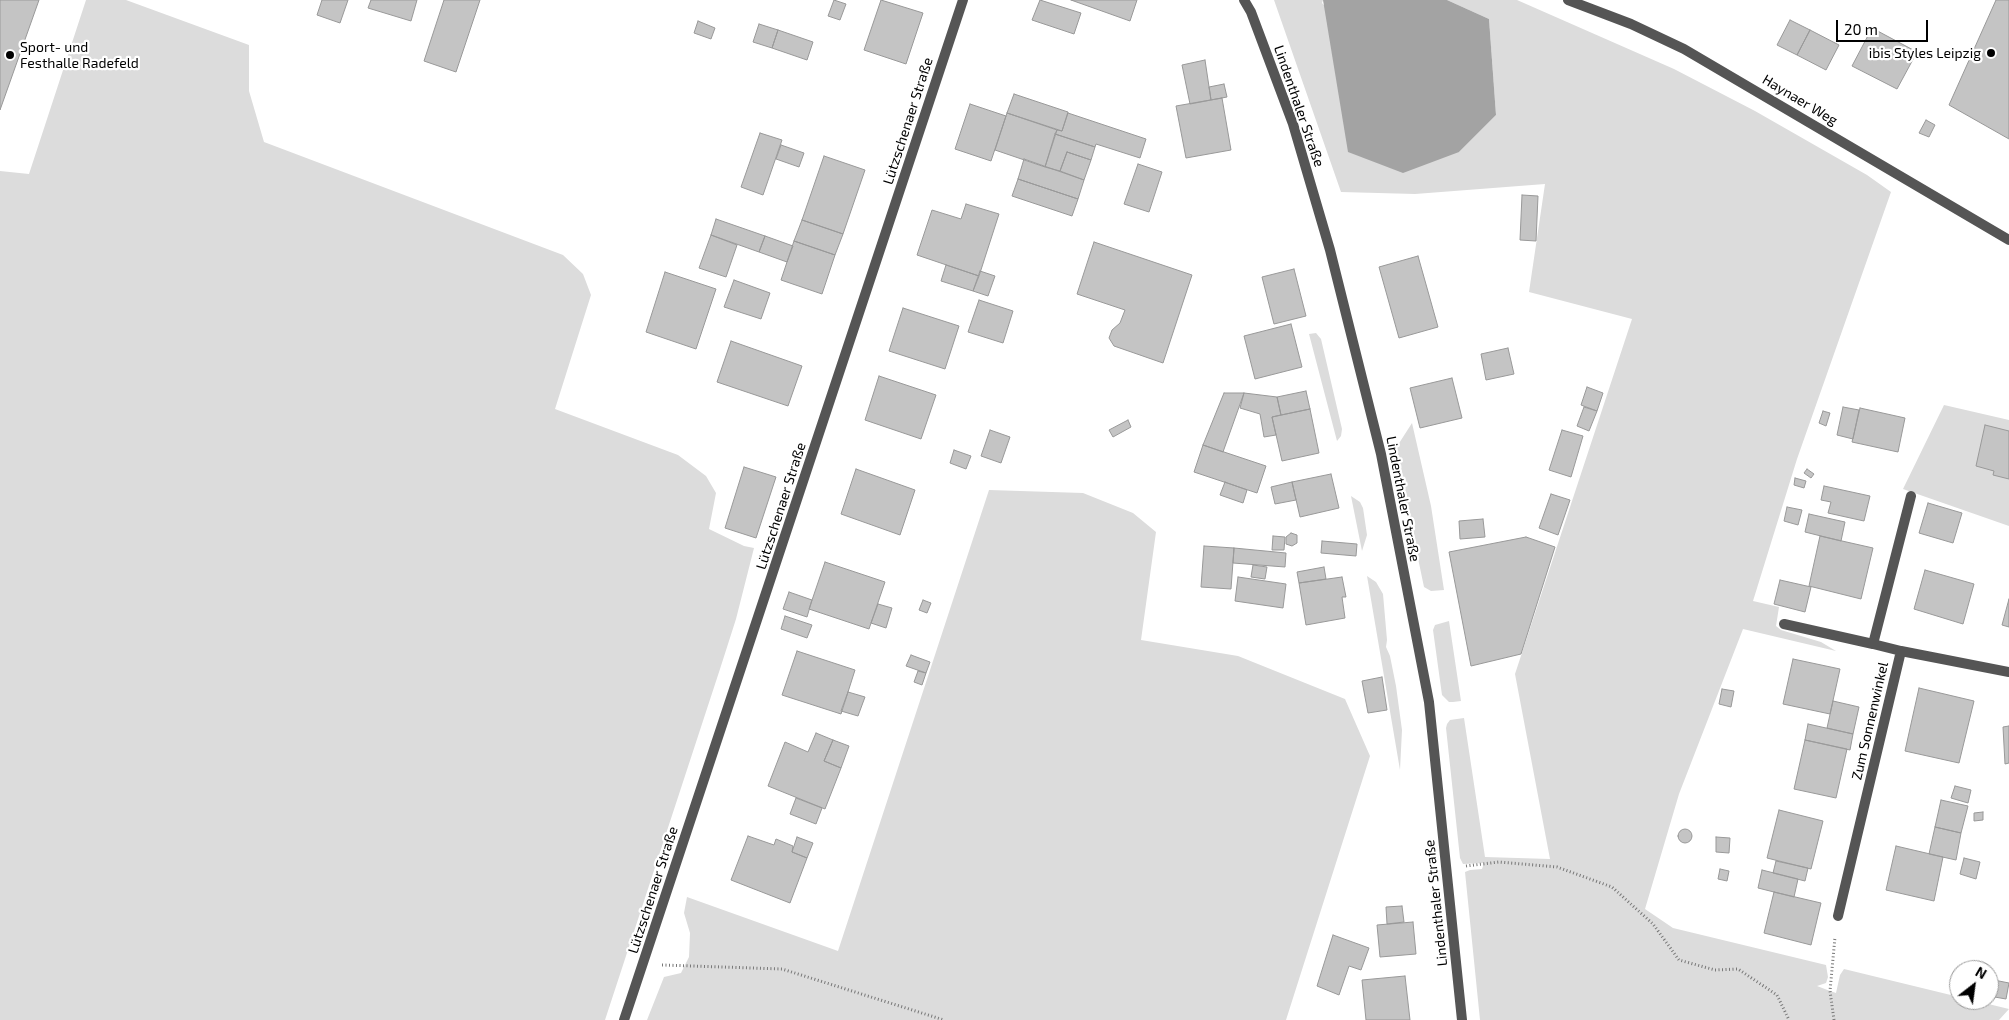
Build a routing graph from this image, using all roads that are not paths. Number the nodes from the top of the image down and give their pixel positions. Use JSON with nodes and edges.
{"nodes":[{"id":1,"x":963,"y":0,"type":"edge"},
{"id":2,"x":1244,"y":0,"type":"edge"},
{"id":3,"x":1568,"y":0,"type":"edge"},
{"id":4,"x":2009,"y":240,"type":"edge"},
{"id":5,"x":1910,"y":496,"type":"dead end"},
{"id":6,"x":1784,"y":624,"type":"dead end"},
{"id":7,"x":1872,"y":644,"type":"junction"},
{"id":8,"x":1901,"y":650,"type":"junction"},
{"id":9,"x":2009,"y":672,"type":"edge"},
{"id":10,"x":1838,"y":916,"type":"road end"},
{"id":11,"x":624,"y":1020,"type":"edge"},
{"id":12,"x":1462,"y":1020,"type":"edge"}],
"edges":[{"from":1,"to":11,"type":"street","name":"Lützschenaer Straße"},
{"from":2,"to":12,"type":"street","name":"Lindenthaler Straße"},
{"from":3,"to":4,"type":"street","name":"Haynaer Weg"},
{"from":5,"to":7,"type":"street","name":"Zum Sonnenwinkel"},
{"from":6,"to":7,"type":"street"},
{"from":7,"to":8,"type":"street","name":"Zum Sonnenwinkel"},
{"from":8,"to":9,"type":"street"},
{"from":8,"to":10,"type":"street","name":"Zum Sonnenwinkel"}]}
